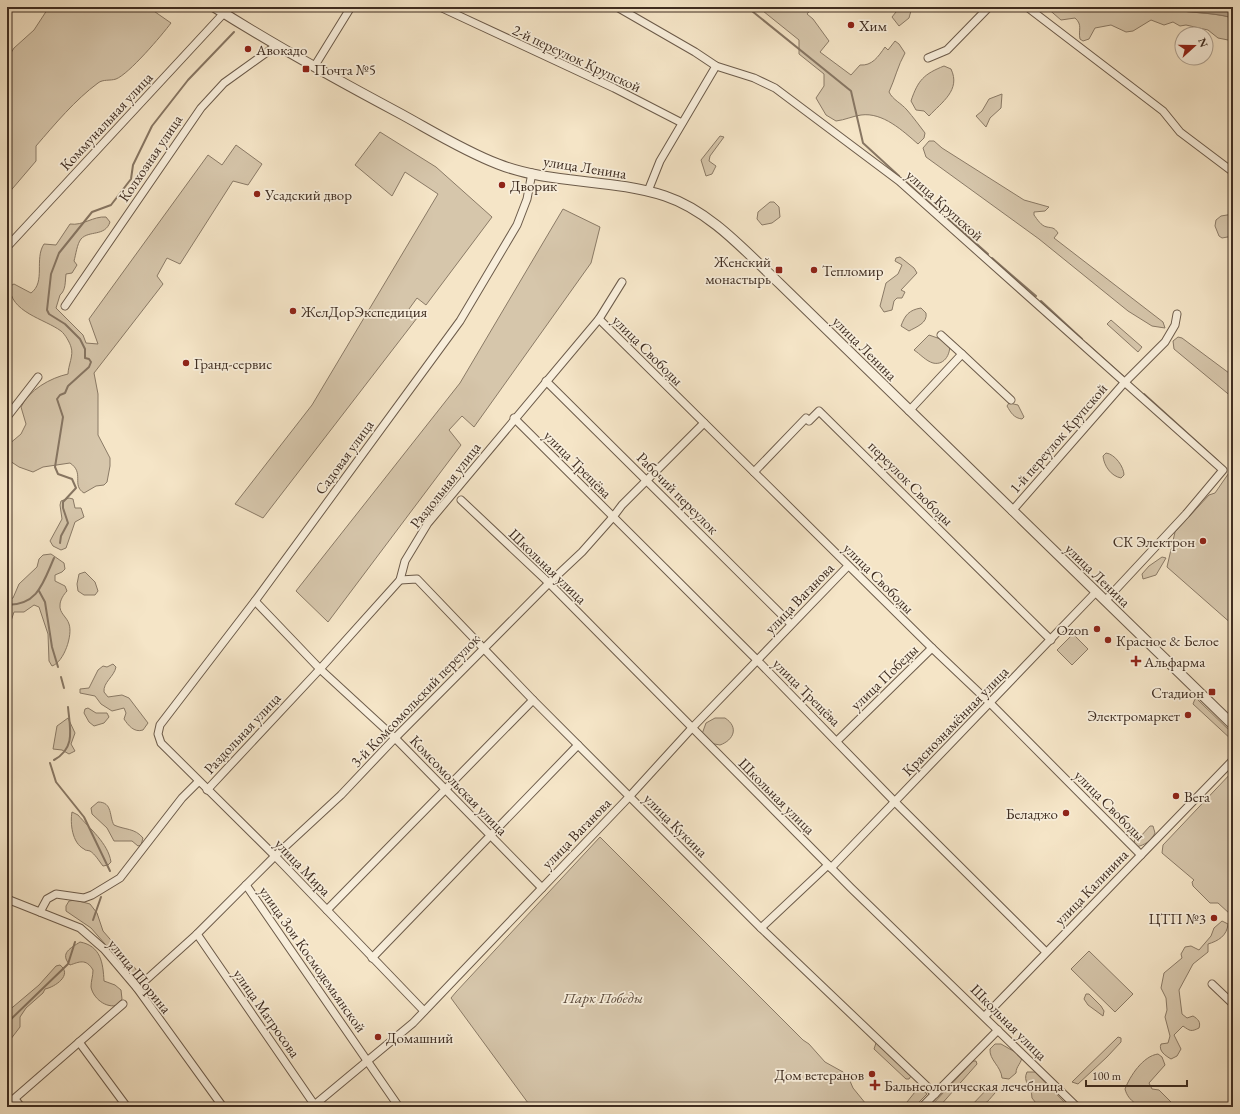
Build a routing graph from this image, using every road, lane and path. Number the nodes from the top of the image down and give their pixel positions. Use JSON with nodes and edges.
{"nodes":[{"id":1,"x":10,"y":7,"type":"edge"},
{"id":2,"x":214,"y":7,"type":"edge"},
{"id":3,"x":350,"y":7,"type":"edge"},
{"id":4,"x":440,"y":7,"type":"edge"},
{"id":5,"x":617,"y":7,"type":"edge"},
{"id":6,"x":989,"y":7,"type":"edge"},
{"id":7,"x":1027,"y":7,"type":"edge"},
{"id":8,"x":7,"y":10,"type":"edge"},
{"id":9,"x":224,"y":13,"type":"junction"},
{"id":10,"x":277,"y":45,"type":"junction"},
{"id":11,"x":928,"y":58,"type":"dead end"},
{"id":12,"x":716,"y":66,"type":"junction"},
{"id":13,"x":314,"y":67,"type":"junction"},
{"id":14,"x":682,"y":123,"type":"junction"},
{"id":15,"x":1233,"y":172,"type":"edge"},
{"id":16,"x":532,"y":173,"type":"junction"},
{"id":17,"x":648,"y":191,"type":"junction"},
{"id":18,"x":7,"y":247,"type":"edge"},
{"id":19,"x":622,"y":282,"type":"dead end"},
{"id":20,"x":65,"y":306,"type":"dead end"},
{"id":21,"x":1177,"y":314,"type":"dead end"},
{"id":22,"x":599,"y":319,"type":"junction"},
{"id":23,"x":941,"y":335,"type":"dead end"},
{"id":24,"x":962,"y":354,"type":"junction"},
{"id":25,"x":38,"y":377,"type":"dead end"},
{"id":26,"x":546,"y":381,"type":"junction"},
{"id":27,"x":1124,"y":383,"type":"junction"},
{"id":28,"x":1011,"y":400,"type":"dead end"},
{"id":29,"x":909,"y":411,"type":"junction"},
{"id":30,"x":7,"y":417,"type":"edge"},
{"id":31,"x":514,"y":418,"type":"junction"},
{"id":32,"x":704,"y":423,"type":"junction"},
{"id":33,"x":754,"y":472,"type":"junction"},
{"id":34,"x":646,"y":480,"type":"junction"},
{"id":35,"x":461,"y":500,"type":"dead end"},
{"id":36,"x":1012,"y":511,"type":"junction"},
{"id":37,"x":613,"y":517,"type":"junction"},
{"id":38,"x":848,"y":566,"type":"junction"},
{"id":39,"x":400,"y":580,"type":"junction"},
{"id":40,"x":549,"y":583,"type":"junction"},
{"id":41,"x":1096,"y":592,"type":"junction"},
{"id":42,"x":255,"y":601,"type":"junction"},
{"id":43,"x":1105,"y":601,"type":"junction"},
{"id":44,"x":791,"y":624,"type":"junction"},
{"id":45,"x":1051,"y":640,"type":"junction"},
{"id":46,"x":932,"y":648,"type":"junction"},
{"id":47,"x":483,"y":649,"type":"junction"},
{"id":48,"x":757,"y":660,"type":"junction"},
{"id":49,"x":320,"y":669,"type":"junction"},
{"id":50,"x":533,"y":700,"type":"junction"},
{"id":51,"x":990,"y":703,"type":"junction"},
{"id":52,"x":1233,"y":725,"type":"edge"},
{"id":53,"x":691,"y":728,"type":"junction"},
{"id":54,"x":395,"y":738,"type":"junction"},
{"id":55,"x":837,"y":741,"type":"junction"},
{"id":56,"x":160,"y":743,"type":"joint"},
{"id":57,"x":578,"y":745,"type":"junction"},
{"id":58,"x":1233,"y":760,"type":"edge"},
{"id":59,"x":198,"y":782,"type":"junction"},
{"id":60,"x":207,"y":790,"type":"junction"},
{"id":61,"x":446,"y":790,"type":"junction"},
{"id":62,"x":629,"y":797,"type":"junction"},
{"id":63,"x":895,"y":802,"type":"junction"},
{"id":64,"x":491,"y":837,"type":"junction"},
{"id":65,"x":1141,"y":855,"type":"junction"},
{"id":66,"x":275,"y":856,"type":"junction"},
{"id":67,"x":829,"y":866,"type":"junction"},
{"id":68,"x":246,"y":885,"type":"junction"},
{"id":69,"x":542,"y":888,"type":"junction"},
{"id":70,"x":7,"y":899,"type":"edge"},
{"id":71,"x":326,"y":910,"type":"junction"},
{"id":72,"x":40,"y":912,"type":"junction"},
{"id":73,"x":761,"y":928,"type":"junction"},
{"id":74,"x":197,"y":934,"type":"junction"},
{"id":75,"x":1046,"y":952,"type":"junction"},
{"id":76,"x":372,"y":958,"type":"junction"},
{"id":77,"x":1212,"y":984,"type":"dead end"},
{"id":78,"x":137,"y":988,"type":"junction"},
{"id":79,"x":123,"y":1004,"type":"dead end"},
{"id":80,"x":1233,"y":1004,"type":"edge"},
{"id":81,"x":424,"y":1011,"type":"junction"},
{"id":82,"x":985,"y":1016,"type":"junction"},
{"id":83,"x":998,"y":1030,"type":"junction"},
{"id":84,"x":78,"y":1042,"type":"junction"},
{"id":85,"x":368,"y":1061,"type":"junction"},
{"id":86,"x":935,"y":1094,"type":"junction"},
{"id":87,"x":15,"y":1098,"type":"junction"},
{"id":88,"x":7,"y":1105,"type":"edge"},
{"id":89,"x":314,"y":1106,"type":"edge"},
{"id":90,"x":21,"y":1107,"type":"edge"},
{"id":91,"x":127,"y":1107,"type":"edge"},
{"id":92,"x":223,"y":1107,"type":"edge"},
{"id":93,"x":399,"y":1107,"type":"edge"},
{"id":94,"x":922,"y":1107,"type":"edge"},
{"id":95,"x":1077,"y":1107,"type":"edge"}],
"edges":[{"from":1,"to":8,"type":"street"},
{"from":2,"to":9,"type":"street","name":"улица Ленина"},
{"from":3,"to":13,"type":"street"},
{"from":4,"to":14,"type":"street","name":"2-й переулок Крупской"},
{"from":5,"to":12,"type":"street","name":"улица Крупской"},
{"from":6,"to":11,"type":"street"},
{"from":7,"to":15,"type":"street"},
{"from":9,"to":10,"type":"street","name":"улица Ленина"},
{"from":9,"to":18,"type":"street","name":"Коммунальная улица"},
{"from":10,"to":13,"type":"street","name":"улица Ленина"},
{"from":10,"to":20,"type":"street","name":"Колхозная улица"},
{"from":12,"to":14,"type":"street"},
{"from":12,"to":27,"type":"street","name":"улица Крупской"},
{"from":13,"to":16,"type":"street","name":"улица Ленина"},
{"from":14,"to":17,"type":"street"},
{"from":16,"to":17,"type":"street","name":"улица Ленина"},
{"from":16,"to":42,"type":"street","name":"Садовая улица"},
{"from":17,"to":29,"type":"street","name":"улица Ленина"},
{"from":19,"to":22,"type":"street","name":"Раздольная улица"},
{"from":21,"to":27,"type":"street","name":"1-й переулок Крупской"},
{"from":22,"to":26,"type":"street","name":"Раздольная улица"},
{"from":22,"to":32,"type":"street","name":"улица Свободы"},
{"from":23,"to":24,"type":"street"},
{"from":24,"to":28,"type":"street"},
{"from":24,"to":29,"type":"street"},
{"from":25,"to":30,"type":"street"},
{"from":26,"to":31,"type":"street","name":"Раздольная улица"},
{"from":26,"to":34,"type":"street","name":"Рабочий переулок"},
{"from":27,"to":36,"type":"street","name":"1-й переулок Крупской"},
{"from":27,"to":43,"type":"street","name":"улица Крупской"},
{"from":29,"to":36,"type":"street","name":"улица Ленина"},
{"from":31,"to":37,"type":"street","name":"улица Трещёва"},
{"from":31,"to":39,"type":"street","name":"Раздольная улица"},
{"from":32,"to":33,"type":"street","name":"улица Свободы"},
{"from":32,"to":34,"type":"street","name":"3-й Комсомольский переулок"},
{"from":33,"to":38,"type":"street","name":"улица Свободы"},
{"from":33,"to":45,"type":"street","name":"переулок Свободы"},
{"from":34,"to":37,"type":"street","name":"3-й Комсомольский переулок"},
{"from":34,"to":44,"type":"street","name":"Рабочий переулок"},
{"from":35,"to":40,"type":"street","name":"Школьная улица"},
{"from":36,"to":41,"type":"street","name":"улица Ленина"},
{"from":37,"to":40,"type":"street","name":"3-й Комсомольский переулок"},
{"from":37,"to":48,"type":"street","name":"улица Трещёва"},
{"from":38,"to":44,"type":"street","name":"улица Ваганова"},
{"from":38,"to":46,"type":"street","name":"улица Свободы"},
{"from":39,"to":47,"type":"street","name":"улица Кукина"},
{"from":39,"to":49,"type":"street","name":"Раздольная улица"},
{"from":40,"to":47,"type":"street","name":"3-й Комсомольский переулок"},
{"from":40,"to":53,"type":"street","name":"Школьная улица"},
{"from":41,"to":43,"type":"street","name":"улица Ленина"},
{"from":41,"to":45,"type":"street","name":"Краснознамённая улица"},
{"from":42,"to":49,"type":"street","name":"Комсомольская улица"},
{"from":42,"to":56,"type":"street","name":"Садовая улица"},
{"from":43,"to":52,"type":"street","name":"улица Ленина"},
{"from":44,"to":48,"type":"street","name":"улица Ваганова"},
{"from":45,"to":51,"type":"street","name":"Краснознамённая улица"},
{"from":46,"to":51,"type":"street","name":"улица Свободы"},
{"from":46,"to":55,"type":"street","name":"улица Победы"},
{"from":47,"to":50,"type":"street","name":"улица Кукина"},
{"from":47,"to":54,"type":"street","name":"3-й Комсомольский переулок"},
{"from":48,"to":53,"type":"street","name":"улица Ваганова"},
{"from":48,"to":55,"type":"street","name":"улица Трещёва"},
{"from":49,"to":54,"type":"street","name":"Комсомольская улица"},
{"from":49,"to":60,"type":"street","name":"Раздольная улица"},
{"from":50,"to":57,"type":"street","name":"улица Кукина"},
{"from":50,"to":61,"type":"street"},
{"from":51,"to":63,"type":"street","name":"Краснознамённая улица"},
{"from":51,"to":65,"type":"street","name":"улица Свободы"},
{"from":53,"to":62,"type":"street","name":"улица Ваганова"},
{"from":53,"to":67,"type":"street","name":"Школьная улица"},
{"from":54,"to":61,"type":"street","name":"Комсомольская улица"},
{"from":54,"to":66,"type":"street","name":"3-й Комсомольский переулок"},
{"from":55,"to":63,"type":"street","name":"улица Трещёва"},
{"from":56,"to":59,"type":"street","name":"улица Мира"},
{"from":57,"to":62,"type":"street","name":"улица Кукина"},
{"from":57,"to":64,"type":"street"},
{"from":58,"to":65,"type":"street","name":"улица Калинина"},
{"from":59,"to":60,"type":"street","name":"улица Мира"},
{"from":59,"to":72,"type":"street","name":"Раздольная улица"},
{"from":60,"to":66,"type":"street","name":"улица Мира"},
{"from":61,"to":64,"type":"street","name":"Комсомольская улица"},
{"from":61,"to":71,"type":"street"},
{"from":62,"to":69,"type":"street","name":"улица Ваганова"},
{"from":62,"to":73,"type":"street","name":"улица Кукина"},
{"from":63,"to":67,"type":"street","name":"Краснознамённая улица"},
{"from":63,"to":75,"type":"street","name":"улица Трещёва"},
{"from":64,"to":69,"type":"street","name":"Комсомольская улица"},
{"from":64,"to":76,"type":"street"},
{"from":65,"to":75,"type":"street","name":"улица Калинина"},
{"from":66,"to":68,"type":"street","name":"3-й Комсомольский переулок"},
{"from":66,"to":71,"type":"street","name":"улица Мира"},
{"from":67,"to":73,"type":"street","name":"Краснознамённая улица"},
{"from":67,"to":82,"type":"street","name":"Школьная улица"},
{"from":68,"to":74,"type":"street","name":"3-й Комсомольский переулок"},
{"from":68,"to":85,"type":"street","name":"улица Зои Космодемьянской"},
{"from":69,"to":81,"type":"street","name":"улица Ваганова"},
{"from":70,"to":72,"type":"street","name":"улица Шорина"},
{"from":71,"to":76,"type":"street","name":"улица Мира"},
{"from":72,"to":78,"type":"street","name":"улица Шорина"},
{"from":73,"to":86,"type":"street","name":"улица Кукина"},
{"from":74,"to":78,"type":"street","name":"3-й Комсомольский переулок"},
{"from":74,"to":89,"type":"street","name":"улица Матросова"},
{"from":75,"to":82,"type":"street","name":"улица Калинина"},
{"from":76,"to":81,"type":"street","name":"улица Мира"},
{"from":77,"to":80,"type":"street"},
{"from":78,"to":92,"type":"street","name":"улица Шорина"},
{"from":79,"to":84,"type":"street"},
{"from":81,"to":85,"type":"street","name":"улица Ваганова"},
{"from":82,"to":83,"type":"street","name":"Школьная улица"},
{"from":83,"to":86,"type":"street"},
{"from":83,"to":95,"type":"street","name":"Школьная улица"},
{"from":84,"to":87,"type":"street"},
{"from":84,"to":91,"type":"street"},
{"from":85,"to":89,"type":"street","name":"улица Ваганова"},
{"from":85,"to":93,"type":"street","name":"улица Зои Космодемьянской"},
{"from":86,"to":94,"type":"street"},
{"from":87,"to":88,"type":"street"},
{"from":87,"to":90,"type":"street"}]}
